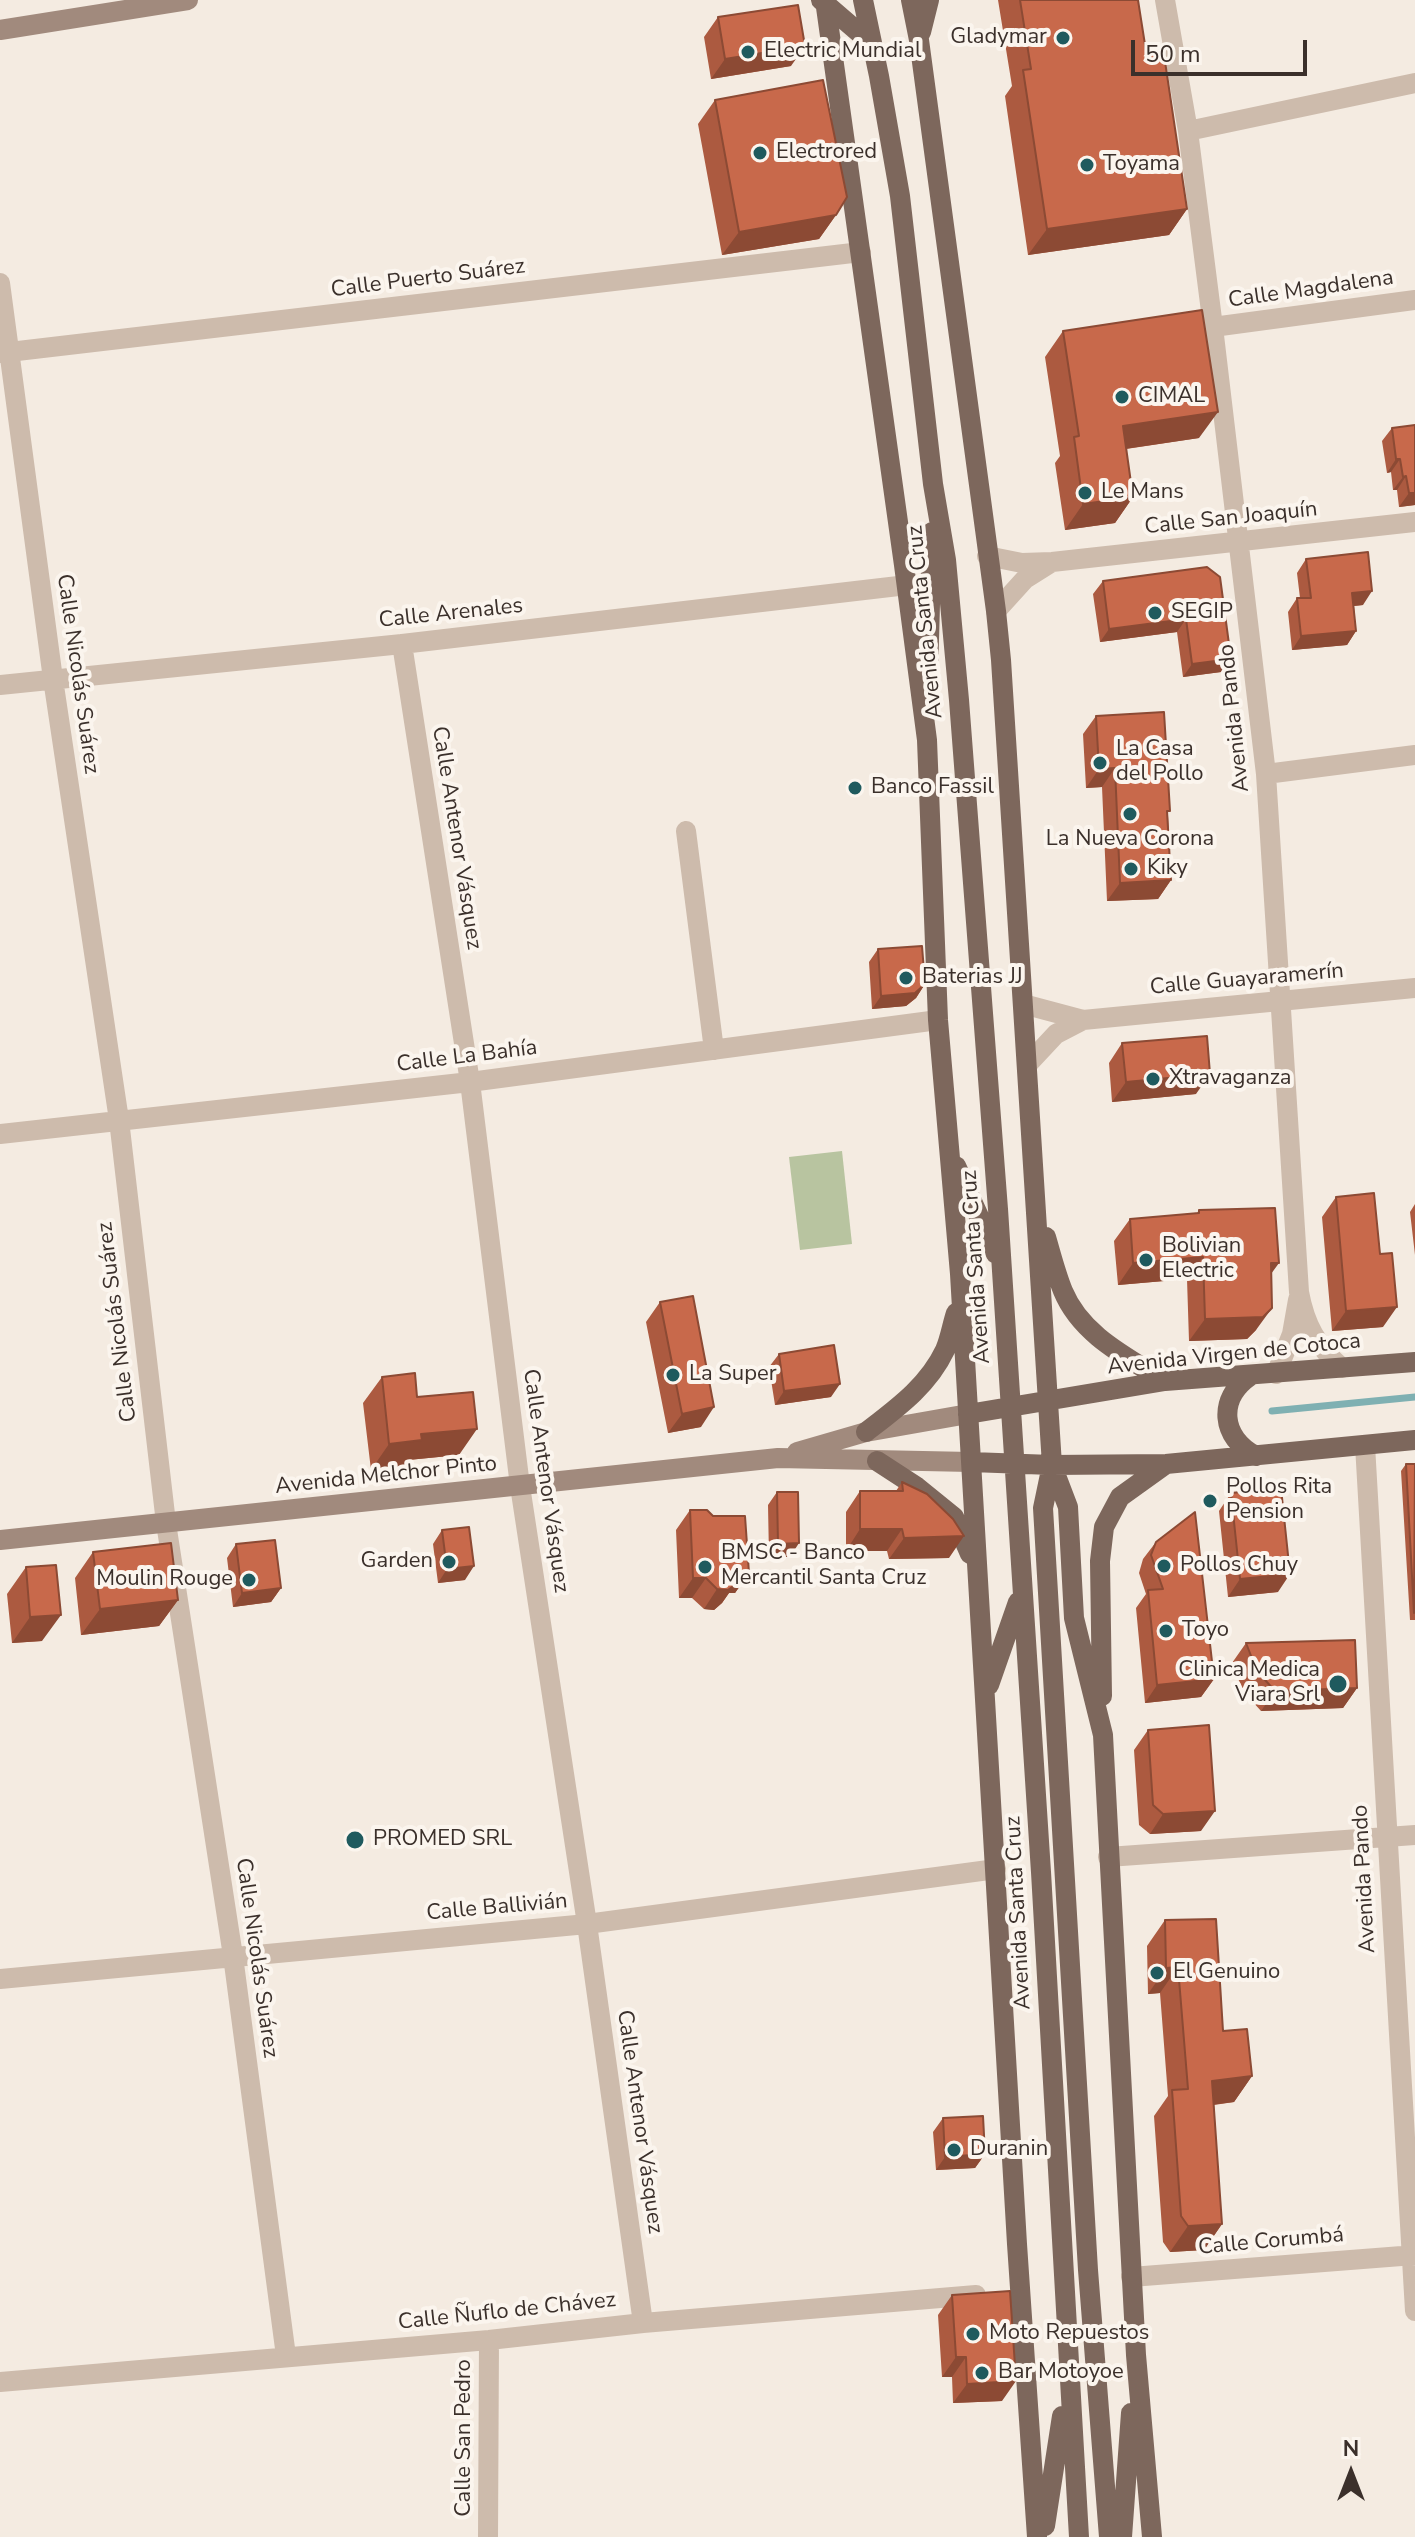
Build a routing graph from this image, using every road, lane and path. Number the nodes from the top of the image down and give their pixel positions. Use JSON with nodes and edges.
{"nodes":[{"id":1,"x":188,"y":0,"type":"edge"},
{"id":2,"x":863,"y":0,"type":"edge"},
{"id":3,"x":911,"y":0,"type":"edge"},
{"id":4,"x":929,"y":0,"type":"edge"},
{"id":5,"x":1165,"y":0,"type":"edge"},
{"id":6,"x":824,"y":1,"type":"edge"},
{"id":7,"x":0,"y":30,"type":"edge"},
{"id":8,"x":919,"y":40,"type":"junction"},
{"id":9,"x":871,"y":43,"type":"junction"},
{"id":10,"x":1415,"y":83,"type":"edge"},
{"id":11,"x":1188,"y":131,"type":"junction"},
{"id":12,"x":861,"y":252,"type":"junction"},
{"id":13,"x":0,"y":283,"type":"edge"},
{"id":14,"x":1415,"y":300,"type":"edge"},
{"id":15,"x":1213,"y":327,"type":"junction"},
{"id":16,"x":4,"y":353,"type":"edge"},
{"id":17,"x":933,"y":484,"type":"junction"},
{"id":18,"x":1415,"y":522,"type":"edge"},
{"id":19,"x":1240,"y":543,"type":"junction"},
{"id":20,"x":987,"y":556,"type":"junction"},
{"id":21,"x":1052,"y":562,"type":"junction"},
{"id":22,"x":907,"y":585,"type":"junction"},
{"id":23,"x":996,"y":611,"type":"junction"},
{"id":24,"x":402,"y":644,"type":"junction"},
{"id":25,"x":53,"y":679,"type":"junction"},
{"id":26,"x":0,"y":685,"type":"edge"},
{"id":27,"x":927,"y":740,"type":"junction"},
{"id":28,"x":1415,"y":755,"type":"edge"},
{"id":29,"x":1266,"y":774,"type":"junction"},
{"id":30,"x":686,"y":831,"type":"dead end"},
{"id":31,"x":1415,"y":988,"type":"edge"},
{"id":32,"x":1280,"y":1002,"type":"junction"},
{"id":33,"x":1023,"y":1004,"type":"junction"},
{"id":34,"x":938,"y":1020,"type":"junction"},
{"id":35,"x":1083,"y":1020,"type":"junction"},
{"id":36,"x":714,"y":1050,"type":"junction"},
{"id":37,"x":1028,"y":1064,"type":"junction"},
{"id":38,"x":470,"y":1082,"type":"junction"},
{"id":39,"x":119,"y":1120,"type":"junction"},
{"id":40,"x":0,"y":1134,"type":"edge"},
{"id":41,"x":949,"y":1152,"type":"junction"},
{"id":42,"x":1036,"y":1204,"type":"junction"},
{"id":43,"x":1001,"y":1265,"type":"junction"},
{"id":44,"x":960,"y":1274,"type":"junction"},
{"id":45,"x":1299,"y":1292,"type":"junction"},
{"id":46,"x":1415,"y":1362,"type":"edge"},
{"id":47,"x":1342,"y":1368,"type":"junction"},
{"id":48,"x":1276,"y":1374,"type":"junction"},
{"id":49,"x":1250,"y":1376,"type":"junction"},
{"id":50,"x":1165,"y":1381,"type":"junction"},
{"id":51,"x":1048,"y":1401,"type":"junction"},
{"id":52,"x":1011,"y":1408,"type":"junction"},
{"id":53,"x":968,"y":1414,"type":"junction"},
{"id":54,"x":866,"y":1432,"type":"junction"},
{"id":55,"x":1415,"y":1440,"type":"edge"},
{"id":56,"x":1365,"y":1445,"type":"junction"},
{"id":57,"x":1256,"y":1456,"type":"junction"},
{"id":58,"x":778,"y":1458,"type":"junction"},
{"id":59,"x":877,"y":1461,"type":"junction"},
{"id":60,"x":971,"y":1462,"type":"junction"},
{"id":61,"x":1014,"y":1462,"type":"junction"},
{"id":62,"x":1166,"y":1464,"type":"junction"},
{"id":63,"x":1052,"y":1465,"type":"junction"},
{"id":64,"x":520,"y":1486,"type":"junction"},
{"id":65,"x":166,"y":1523,"type":"junction"},
{"id":66,"x":0,"y":1540,"type":"edge"},
{"id":67,"x":979,"y":1589,"type":"junction"},
{"id":68,"x":1022,"y":1590,"type":"junction"},
{"id":69,"x":986,"y":1696,"type":"junction"},
{"id":70,"x":1103,"y":1735,"type":"junction"},
{"id":71,"x":1415,"y":1835,"type":"edge"},
{"id":72,"x":1386,"y":1838,"type":"junction"},
{"id":73,"x":1108,"y":1857,"type":"junction"},
{"id":74,"x":996,"y":1869,"type":"junction"},
{"id":75,"x":587,"y":1924,"type":"junction"},
{"id":76,"x":233,"y":1956,"type":"junction"},
{"id":77,"x":0,"y":1979,"type":"edge"},
{"id":78,"x":1413,"y":2255,"type":"edge"},
{"id":79,"x":1131,"y":2277,"type":"junction"},
{"id":80,"x":1004,"y":2293,"type":"junction"},
{"id":81,"x":1415,"y":2311,"type":"edge"},
{"id":82,"x":643,"y":2323,"type":"junction"},
{"id":83,"x":489,"y":2340,"type":"junction"},
{"id":84,"x":1136,"y":2355,"type":"junction"},
{"id":85,"x":286,"y":2356,"type":"junction"},
{"id":86,"x":1069,"y":2376,"type":"junction"},
{"id":87,"x":0,"y":2382,"type":"edge"},
{"id":88,"x":488,"y":2537,"type":"edge"},
{"id":89,"x":1040,"y":2537,"type":"edge"},
{"id":90,"x":1079,"y":2537,"type":"edge"},
{"id":91,"x":1109,"y":2537,"type":"edge"},
{"id":92,"x":1122,"y":2537,"type":"edge"},
{"id":93,"x":1152,"y":2537,"type":"edge"}],
"edges":[{"from":1,"to":7,"type":"main road"},
{"from":2,"to":9,"type":"main road","name":"Avenida Santa Cruz"},
{"from":3,"to":8,"type":"main road"},
{"from":4,"to":8,"type":"main road"},
{"from":5,"to":11,"type":"street","name":"Avenida Pando"},
{"from":6,"to":9,"type":"main road"},
{"from":6,"to":12,"type":"main road","name":"Avenida Santa Cruz"},
{"from":8,"to":20,"type":"main road"},
{"from":9,"to":17,"type":"main road","name":"Avenida Santa Cruz"},
{"from":10,"to":11,"type":"street"},
{"from":11,"to":15,"type":"street","name":"Avenida Pando"},
{"from":12,"to":16,"type":"street","name":"Calle Puerto Suárez"},
{"from":12,"to":22,"type":"main road","name":"Avenida Santa Cruz"},
{"from":13,"to":16,"type":"street","name":"Calle Nicolás Suárez"},
{"from":14,"to":15,"type":"street","name":"Calle Magdalena"},
{"from":15,"to":19,"type":"street","name":"Avenida Pando"},
{"from":16,"to":25,"type":"street","name":"Calle Nicolás Suárez"},
{"from":17,"to":27,"type":"main road"},
{"from":17,"to":43,"type":"main road","name":"Avenida Santa Cruz"},
{"from":18,"to":19,"type":"street","name":"Calle San Joaquín"},
{"from":19,"to":21,"type":"street","name":"Calle San Joaquín"},
{"from":19,"to":29,"type":"street","name":"Avenida Pando"},
{"from":20,"to":21,"type":"street","name":"Calle San Joaquín"},
{"from":20,"to":23,"type":"main road"},
{"from":21,"to":23,"type":"street","name":"Calle San Joaquín"},
{"from":22,"to":24,"type":"street","name":"Calle Arenales"},
{"from":22,"to":27,"type":"main road","name":"Avenida Santa Cruz"},
{"from":23,"to":33,"type":"main road"},
{"from":24,"to":25,"type":"street","name":"Calle Arenales"},
{"from":24,"to":38,"type":"street","name":"Calle Antenor Vásquez"},
{"from":25,"to":26,"type":"street","name":"Calle Arenales"},
{"from":25,"to":39,"type":"street","name":"Calle Nicolás Suárez"},
{"from":27,"to":34,"type":"main road","name":"Avenida Santa Cruz"},
{"from":28,"to":29,"type":"street"},
{"from":29,"to":32,"type":"street","name":"Avenida Pando"},
{"from":30,"to":36,"type":"street"},
{"from":31,"to":32,"type":"street","name":"Calle Guayaramerín"},
{"from":32,"to":35,"type":"street","name":"Calle Guayaramerín"},
{"from":32,"to":45,"type":"street","name":"Avenida Pando"},
{"from":33,"to":35,"type":"street","name":"Calle Guayaramerín"},
{"from":33,"to":37,"type":"main road"},
{"from":34,"to":36,"type":"street","name":"Calle La Bahía"},
{"from":34,"to":41,"type":"main road","name":"Avenida Santa Cruz"},
{"from":35,"to":37,"type":"street","name":"Calle Guayaramerín"},
{"from":36,"to":38,"type":"street","name":"Calle La Bahía"},
{"from":37,"to":42,"type":"main road"},
{"from":38,"to":39,"type":"street","name":"Calle La Bahía"},
{"from":38,"to":64,"type":"street","name":"Calle Antenor Vásquez"},
{"from":39,"to":40,"type":"street","name":"Calle La Bahía"},
{"from":39,"to":65,"type":"street","name":"Calle Nicolás Suárez"},
{"from":41,"to":43,"type":"main road"},
{"from":41,"to":44,"type":"main road","name":"Avenida Santa Cruz"},
{"from":42,"to":50,"type":"main road"},
{"from":42,"to":51,"type":"main road"},
{"from":43,"to":52,"type":"main road","name":"Avenida Santa Cruz"},
{"from":44,"to":53,"type":"main road","name":"Avenida Santa Cruz"},
{"from":44,"to":54,"type":"main road"},
{"from":45,"to":47,"type":"street","name":"Avenida Pando"},
{"from":45,"to":48,"type":"street","name":"Avenida Pando"},
{"from":46,"to":47,"type":"main road","name":"Avenida Virgen de Cotoca"},
{"from":47,"to":48,"type":"main road","name":"Avenida Virgen de Cotoca"},
{"from":48,"to":49,"type":"main road","name":"Avenida Virgen de Cotoca"},
{"from":49,"to":50,"type":"main road","name":"Avenida Virgen de Cotoca"},
{"from":49,"to":57,"type":"main road"},
{"from":50,"to":51,"type":"main road","name":"Avenida Virgen de Cotoca"},
{"from":51,"to":52,"type":"main road","name":"Avenida Virgen de Cotoca"},
{"from":51,"to":63,"type":"main road"},
{"from":52,"to":53,"type":"main road","name":"Avenida Melchor Pinto"},
{"from":52,"to":61,"type":"main road","name":"Avenida Santa Cruz"},
{"from":53,"to":54,"type":"main road","name":"Avenida Melchor Pinto"},
{"from":53,"to":60,"type":"main road","name":"Avenida Santa Cruz"},
{"from":54,"to":58,"type":"main road","name":"Avenida Melchor Pinto"},
{"from":55,"to":56,"type":"main road"},
{"from":56,"to":57,"type":"main road"},
{"from":56,"to":72,"type":"street","name":"Avenida Pando"},
{"from":57,"to":62,"type":"main road"},
{"from":58,"to":59,"type":"main road","name":"Avenida Melchor Pinto"},
{"from":58,"to":64,"type":"main road","name":"Avenida Melchor Pinto"},
{"from":59,"to":60,"type":"main road","name":"Avenida Melchor Pinto"},
{"from":59,"to":67,"type":"main road"},
{"from":60,"to":61,"type":"main road","name":"Avenida Melchor Pinto"},
{"from":60,"to":67,"type":"main road","name":"Avenida Santa Cruz"},
{"from":61,"to":63,"type":"main road"},
{"from":61,"to":68,"type":"main road","name":"Avenida Santa Cruz"},
{"from":62,"to":63,"type":"main road"},
{"from":62,"to":70,"type":"main road"},
{"from":63,"to":70,"type":"main road"},
{"from":63,"to":91,"type":"main road"},
{"from":64,"to":65,"type":"main road","name":"Avenida Melchor Pinto"},
{"from":64,"to":75,"type":"street","name":"Calle Antenor Vásquez"},
{"from":65,"to":66,"type":"main road","name":"Avenida Melchor Pinto"},
{"from":65,"to":76,"type":"street","name":"Calle Nicolás Suárez"},
{"from":67,"to":69,"type":"main road","name":"Avenida Santa Cruz"},
{"from":68,"to":69,"type":"main road"},
{"from":68,"to":86,"type":"main road","name":"Avenida Santa Cruz"},
{"from":69,"to":74,"type":"main road","name":"Avenida Santa Cruz"},
{"from":70,"to":73,"type":"main road"},
{"from":71,"to":72,"type":"street"},
{"from":72,"to":73,"type":"street"},
{"from":72,"to":78,"type":"street","name":"Avenida Pando"},
{"from":73,"to":79,"type":"main road"},
{"from":74,"to":75,"type":"street","name":"Calle Ballivián"},
{"from":74,"to":80,"type":"main road","name":"Avenida Santa Cruz"},
{"from":75,"to":76,"type":"street","name":"Calle Ballivián"},
{"from":75,"to":82,"type":"street","name":"Calle Antenor Vásquez"},
{"from":76,"to":77,"type":"street","name":"Calle Ballivián"},
{"from":76,"to":85,"type":"street","name":"Calle Nicolás Suárez"},
{"from":78,"to":79,"type":"street","name":"Calle Corumbá"},
{"from":78,"to":81,"type":"street","name":"Avenida Pando"},
{"from":79,"to":84,"type":"main road"},
{"from":80,"to":82,"type":"street","name":"Calle Ñuflo de Chávez"},
{"from":80,"to":89,"type":"main road","name":"Avenida Santa Cruz"},
{"from":82,"to":83,"type":"street","name":"Calle Ñuflo de Chávez"},
{"from":83,"to":85,"type":"street","name":"Calle Ñuflo de Chávez"},
{"from":83,"to":88,"type":"street","name":"Calle San Pedro"},
{"from":84,"to":92,"type":"main road"},
{"from":84,"to":93,"type":"main road"},
{"from":85,"to":87,"type":"street","name":"Calle Ñuflo de Chávez"},
{"from":86,"to":89,"type":"main road"},
{"from":86,"to":90,"type":"main road","name":"Avenida Santa Cruz"}]}
